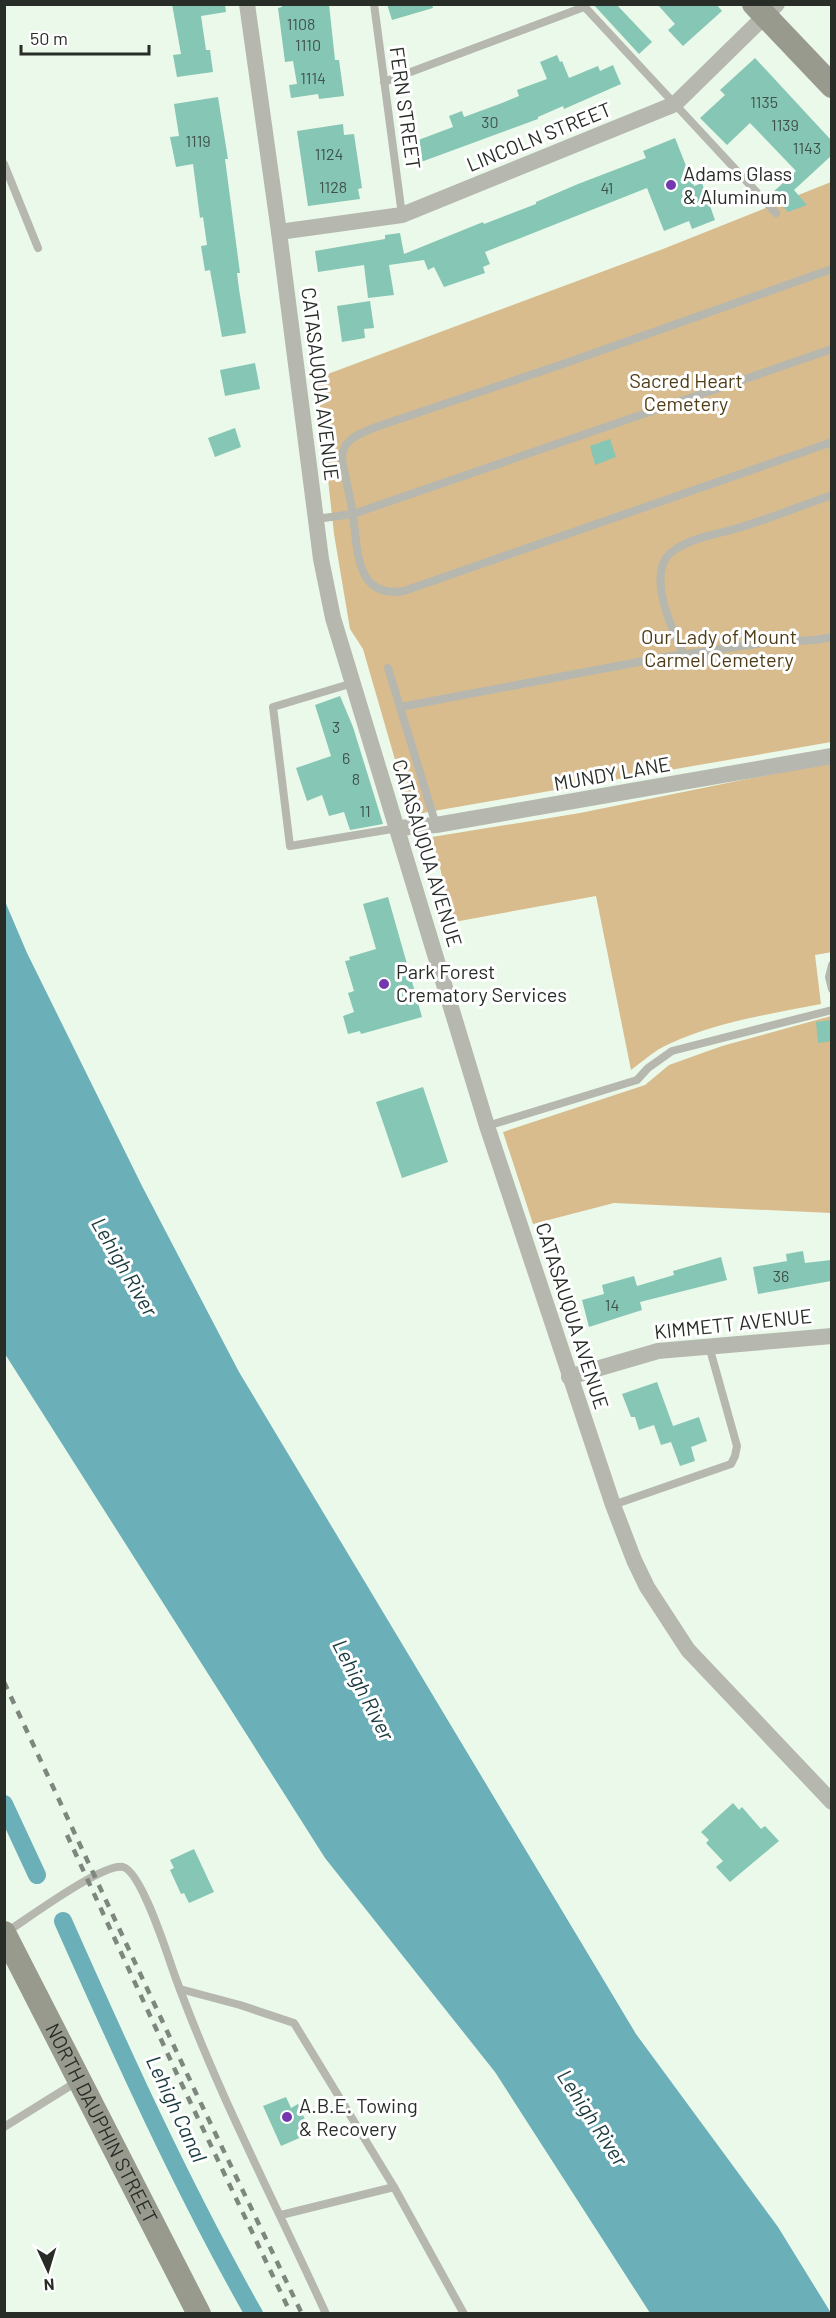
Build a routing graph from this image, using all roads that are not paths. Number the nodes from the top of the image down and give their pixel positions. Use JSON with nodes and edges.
{"nodes":[{"id":1,"x":247,"y":4,"type":"edge"},
{"id":2,"x":374,"y":4,"type":"edge"},
{"id":3,"x":583,"y":6,"type":"edge"},
{"id":4,"x":765,"y":8,"type":"edge"},
{"id":5,"x":384,"y":81,"type":"junction"},
{"id":6,"x":831,"y":86,"type":"edge"},
{"id":7,"x":675,"y":105,"type":"junction"},
{"id":8,"x":4,"y":164,"type":"edge"},
{"id":9,"x":776,"y":213,"type":"dead end"},
{"id":10,"x":402,"y":215,"type":"junction"},
{"id":11,"x":279,"y":232,"type":"junction"},
{"id":12,"x":38,"y":248,"type":"dead end"},
{"id":13,"x":831,"y":269,"type":"edge"},
{"id":14,"x":831,"y":349,"type":"edge"},
{"id":15,"x":831,"y":442,"type":"edge"},
{"id":16,"x":831,"y":495,"type":"edge"},
{"id":17,"x":353,"y":514,"type":"junction"},
{"id":18,"x":316,"y":519,"type":"junction"},
{"id":19,"x":831,"y":637,"type":"edge"},
{"id":20,"x":684,"y":654,"type":"junction"},
{"id":21,"x":388,"y":668,"type":"dead end"},
{"id":22,"x":353,"y":682,"type":"junction"},
{"id":23,"x":400,"y":707,"type":"junction"},
{"id":24,"x":831,"y":756,"type":"edge"},
{"id":25,"x":436,"y":825,"type":"junction"},
{"id":26,"x":398,"y":828,"type":"junction"},
{"id":27,"x":831,"y":965,"type":"edge"},
{"id":28,"x":831,"y":989,"type":"edge"},
{"id":29,"x":831,"y":1010,"type":"edge"},
{"id":30,"x":487,"y":1126,"type":"junction"},
{"id":31,"x":831,"y":1336,"type":"edge"},
{"id":32,"x":709,"y":1346,"type":"junction"},
{"id":33,"x":569,"y":1377,"type":"junction"},
{"id":34,"x":613,"y":1505,"type":"junction"},
{"id":35,"x":831,"y":1802,"type":"edge"},
{"id":36,"x":5,"y":1933,"type":"edge"},
{"id":37,"x":180,"y":1989,"type":"junction"},
{"id":38,"x":78,"y":2080,"type":"junction"},
{"id":39,"x":4,"y":2127,"type":"edge"},
{"id":40,"x":394,"y":2187,"type":"junction"},
{"id":41,"x":281,"y":2215,"type":"junction"},
{"id":42,"x":199,"y":2313,"type":"edge"},
{"id":43,"x":326,"y":2313,"type":"edge"},
{"id":44,"x":464,"y":2313,"type":"edge"}],
"edges":[{"from":1,"to":11,"type":"street","name":"CATASAUQUA AVENUE"},
{"from":2,"to":5,"type":"lane","name":"FERN STREET"},
{"from":3,"to":5,"type":"lane"},
{"from":3,"to":7,"type":"lane"},
{"from":4,"to":6,"type":"street"},
{"from":4,"to":7,"type":"street","name":"LINCOLN STREET"},
{"from":5,"to":10,"type":"lane","name":"FERN STREET"},
{"from":7,"to":9,"type":"lane"},
{"from":7,"to":10,"type":"street","name":"LINCOLN STREET"},
{"from":8,"to":12,"type":"lane"},
{"from":10,"to":11,"type":"street","name":"LINCOLN STREET"},
{"from":11,"to":18,"type":"street","name":"CATASAUQUA AVENUE"},
{"from":13,"to":17,"type":"lane"},
{"from":14,"to":17,"type":"lane"},
{"from":15,"to":17,"type":"lane"},
{"from":16,"to":20,"type":"lane"},
{"from":17,"to":18,"type":"lane"},
{"from":18,"to":22,"type":"street","name":"CATASAUQUA AVENUE"},
{"from":19,"to":20,"type":"lane"},
{"from":20,"to":23,"type":"lane"},
{"from":21,"to":23,"type":"lane"},
{"from":22,"to":26,"type":"street","name":"CATASAUQUA AVENUE"},
{"from":22,"to":26,"type":"lane"},
{"from":23,"to":25,"type":"lane"},
{"from":24,"to":25,"type":"street","name":"MUNDY LANE"},
{"from":25,"to":26,"type":"street","name":"MUNDY LANE"},
{"from":26,"to":30,"type":"street","name":"CATASAUQUA AVENUE"},
{"from":27,"to":28,"type":"lane"},
{"from":29,"to":30,"type":"lane"},
{"from":30,"to":33,"type":"street","name":"CATASAUQUA AVENUE"},
{"from":31,"to":32,"type":"street","name":"KIMMETT AVENUE"},
{"from":32,"to":33,"type":"street","name":"KIMMETT AVENUE"},
{"from":32,"to":34,"type":"lane"},
{"from":33,"to":34,"type":"street","name":"CATASAUQUA AVENUE"},
{"from":34,"to":35,"type":"street","name":"CATASAUQUA AVENUE"},
{"from":36,"to":37,"type":"lane"},
{"from":36,"to":38,"type":"street","name":"NORTH DAUPHIN STREET"},
{"from":37,"to":40,"type":"lane"},
{"from":37,"to":41,"type":"lane"},
{"from":38,"to":39,"type":"lane"},
{"from":38,"to":42,"type":"street","name":"NORTH DAUPHIN STREET"},
{"from":40,"to":41,"type":"lane"},
{"from":40,"to":44,"type":"lane"},
{"from":41,"to":43,"type":"lane"}]}
